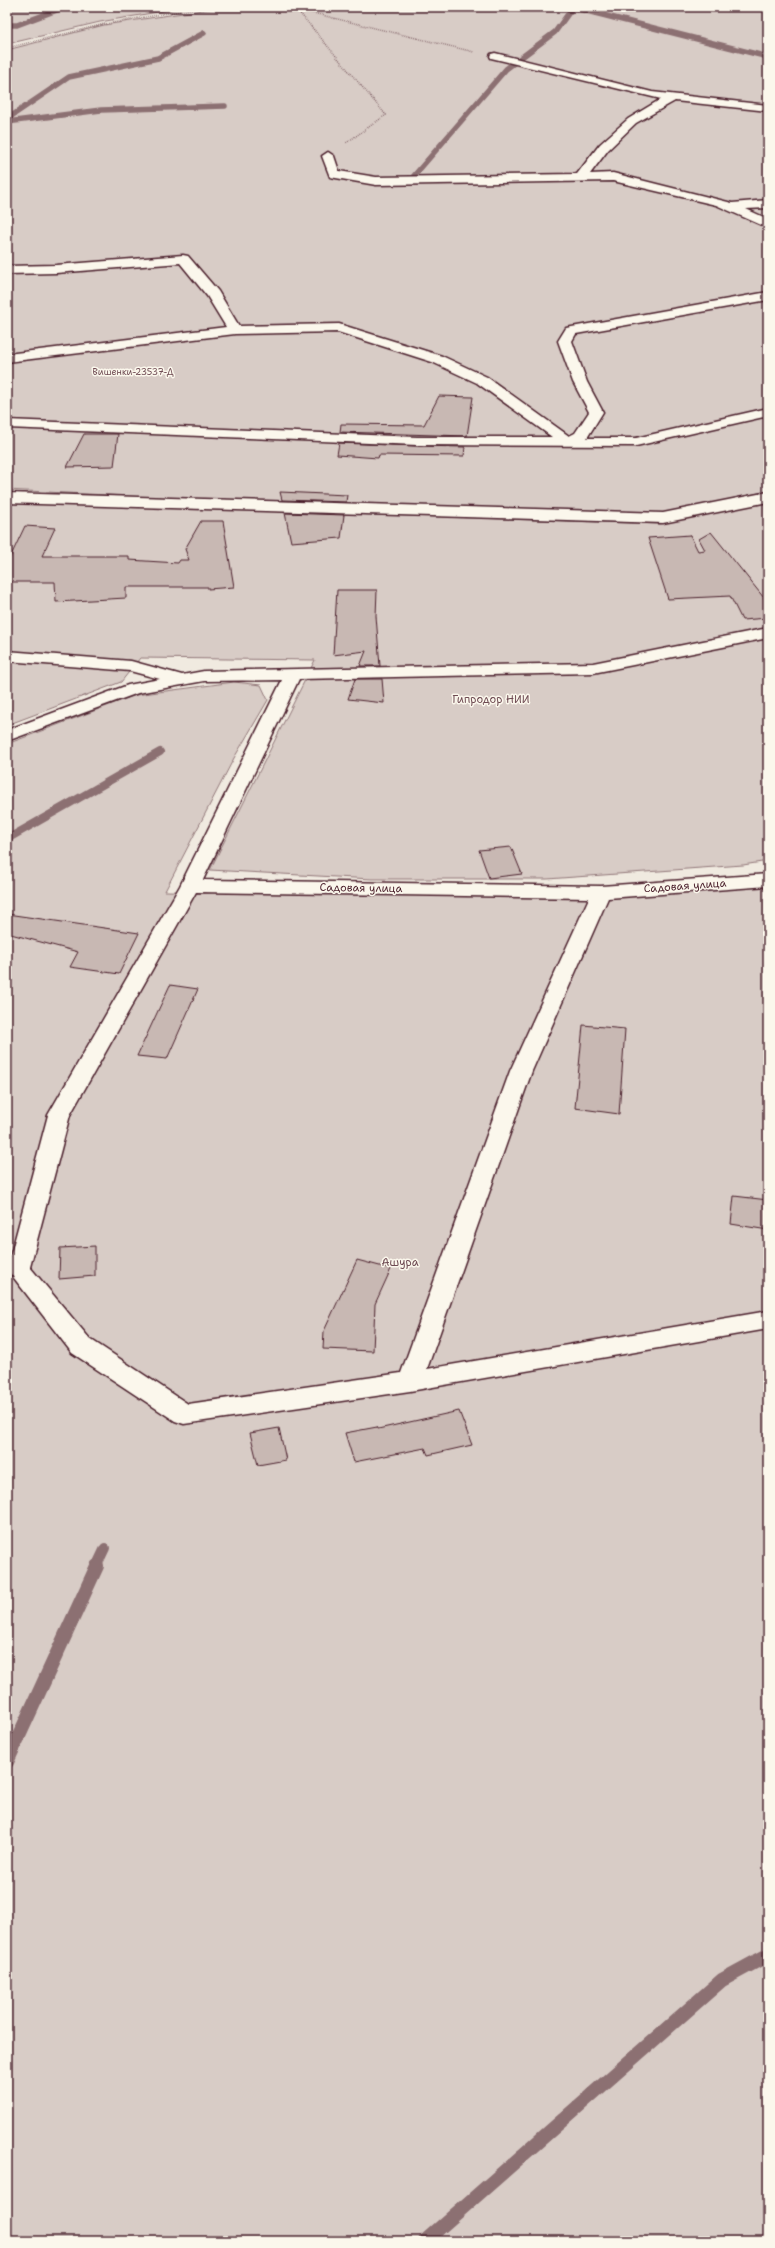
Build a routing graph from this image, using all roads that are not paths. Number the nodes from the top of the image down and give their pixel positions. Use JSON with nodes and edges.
{"nodes":[{"id":1,"x":495,"y":56,"type":"road end"},
{"id":2,"x":672,"y":98,"type":"junction"},
{"id":3,"x":768,"y":108,"type":"edge"},
{"id":4,"x":328,"y":156,"type":"road end"},
{"id":5,"x":581,"y":177,"type":"junction"},
{"id":6,"x":768,"y":204,"type":"edge"},
{"id":7,"x":731,"y":207,"type":"junction"},
{"id":8,"x":768,"y":224,"type":"edge"},
{"id":9,"x":7,"y":270,"type":"edge"},
{"id":10,"x":768,"y":296,"type":"edge"},
{"id":11,"x":235,"y":330,"type":"junction"},
{"id":12,"x":7,"y":358,"type":"edge"},
{"id":13,"x":768,"y":412,"type":"edge"},
{"id":14,"x":7,"y":424,"type":"edge"},
{"id":15,"x":568,"y":442,"type":"junction"},
{"id":16,"x":768,"y":497,"type":"edge"},
{"id":17,"x":7,"y":498,"type":"edge"},
{"id":18,"x":768,"y":633,"type":"edge"},
{"id":19,"x":7,"y":656,"type":"edge"},
{"id":20,"x":293,"y":674,"type":"junction"},
{"id":21,"x":182,"y":680,"type":"junction"},
{"id":22,"x":7,"y":736,"type":"edge"},
{"id":23,"x":768,"y":880,"type":"edge"},
{"id":24,"x":190,"y":886,"type":"junction"},
{"id":25,"x":601,"y":892,"type":"junction"},
{"id":26,"x":13,"y":1269,"type":"edge"},
{"id":27,"x":768,"y":1320,"type":"edge"},
{"id":28,"x":410,"y":1381,"type":"junction"}],
"edges":[{"from":1,"to":2,"type":"street"},
{"from":2,"to":3,"type":"street"},
{"from":2,"to":5,"type":"street"},
{"from":4,"to":5,"type":"street"},
{"from":5,"to":7,"type":"street"},
{"from":6,"to":7,"type":"street"},
{"from":7,"to":8,"type":"street"},
{"from":9,"to":11,"type":"street"},
{"from":10,"to":15,"type":"street"},
{"from":11,"to":12,"type":"street"},
{"from":11,"to":15,"type":"street"},
{"from":13,"to":15,"type":"street"},
{"from":14,"to":15,"type":"street"},
{"from":16,"to":17,"type":"street"},
{"from":18,"to":20,"type":"street"},
{"from":19,"to":21,"type":"street"},
{"from":20,"to":21,"type":"street"},
{"from":20,"to":24,"type":"street"},
{"from":21,"to":22,"type":"street"},
{"from":23,"to":25,"type":"street","name":"Садовая улица"},
{"from":24,"to":25,"type":"street","name":"Садовая улица"},
{"from":24,"to":26,"type":"street"},
{"from":25,"to":28,"type":"street"},
{"from":26,"to":28,"type":"street"},
{"from":27,"to":28,"type":"street"}]}
